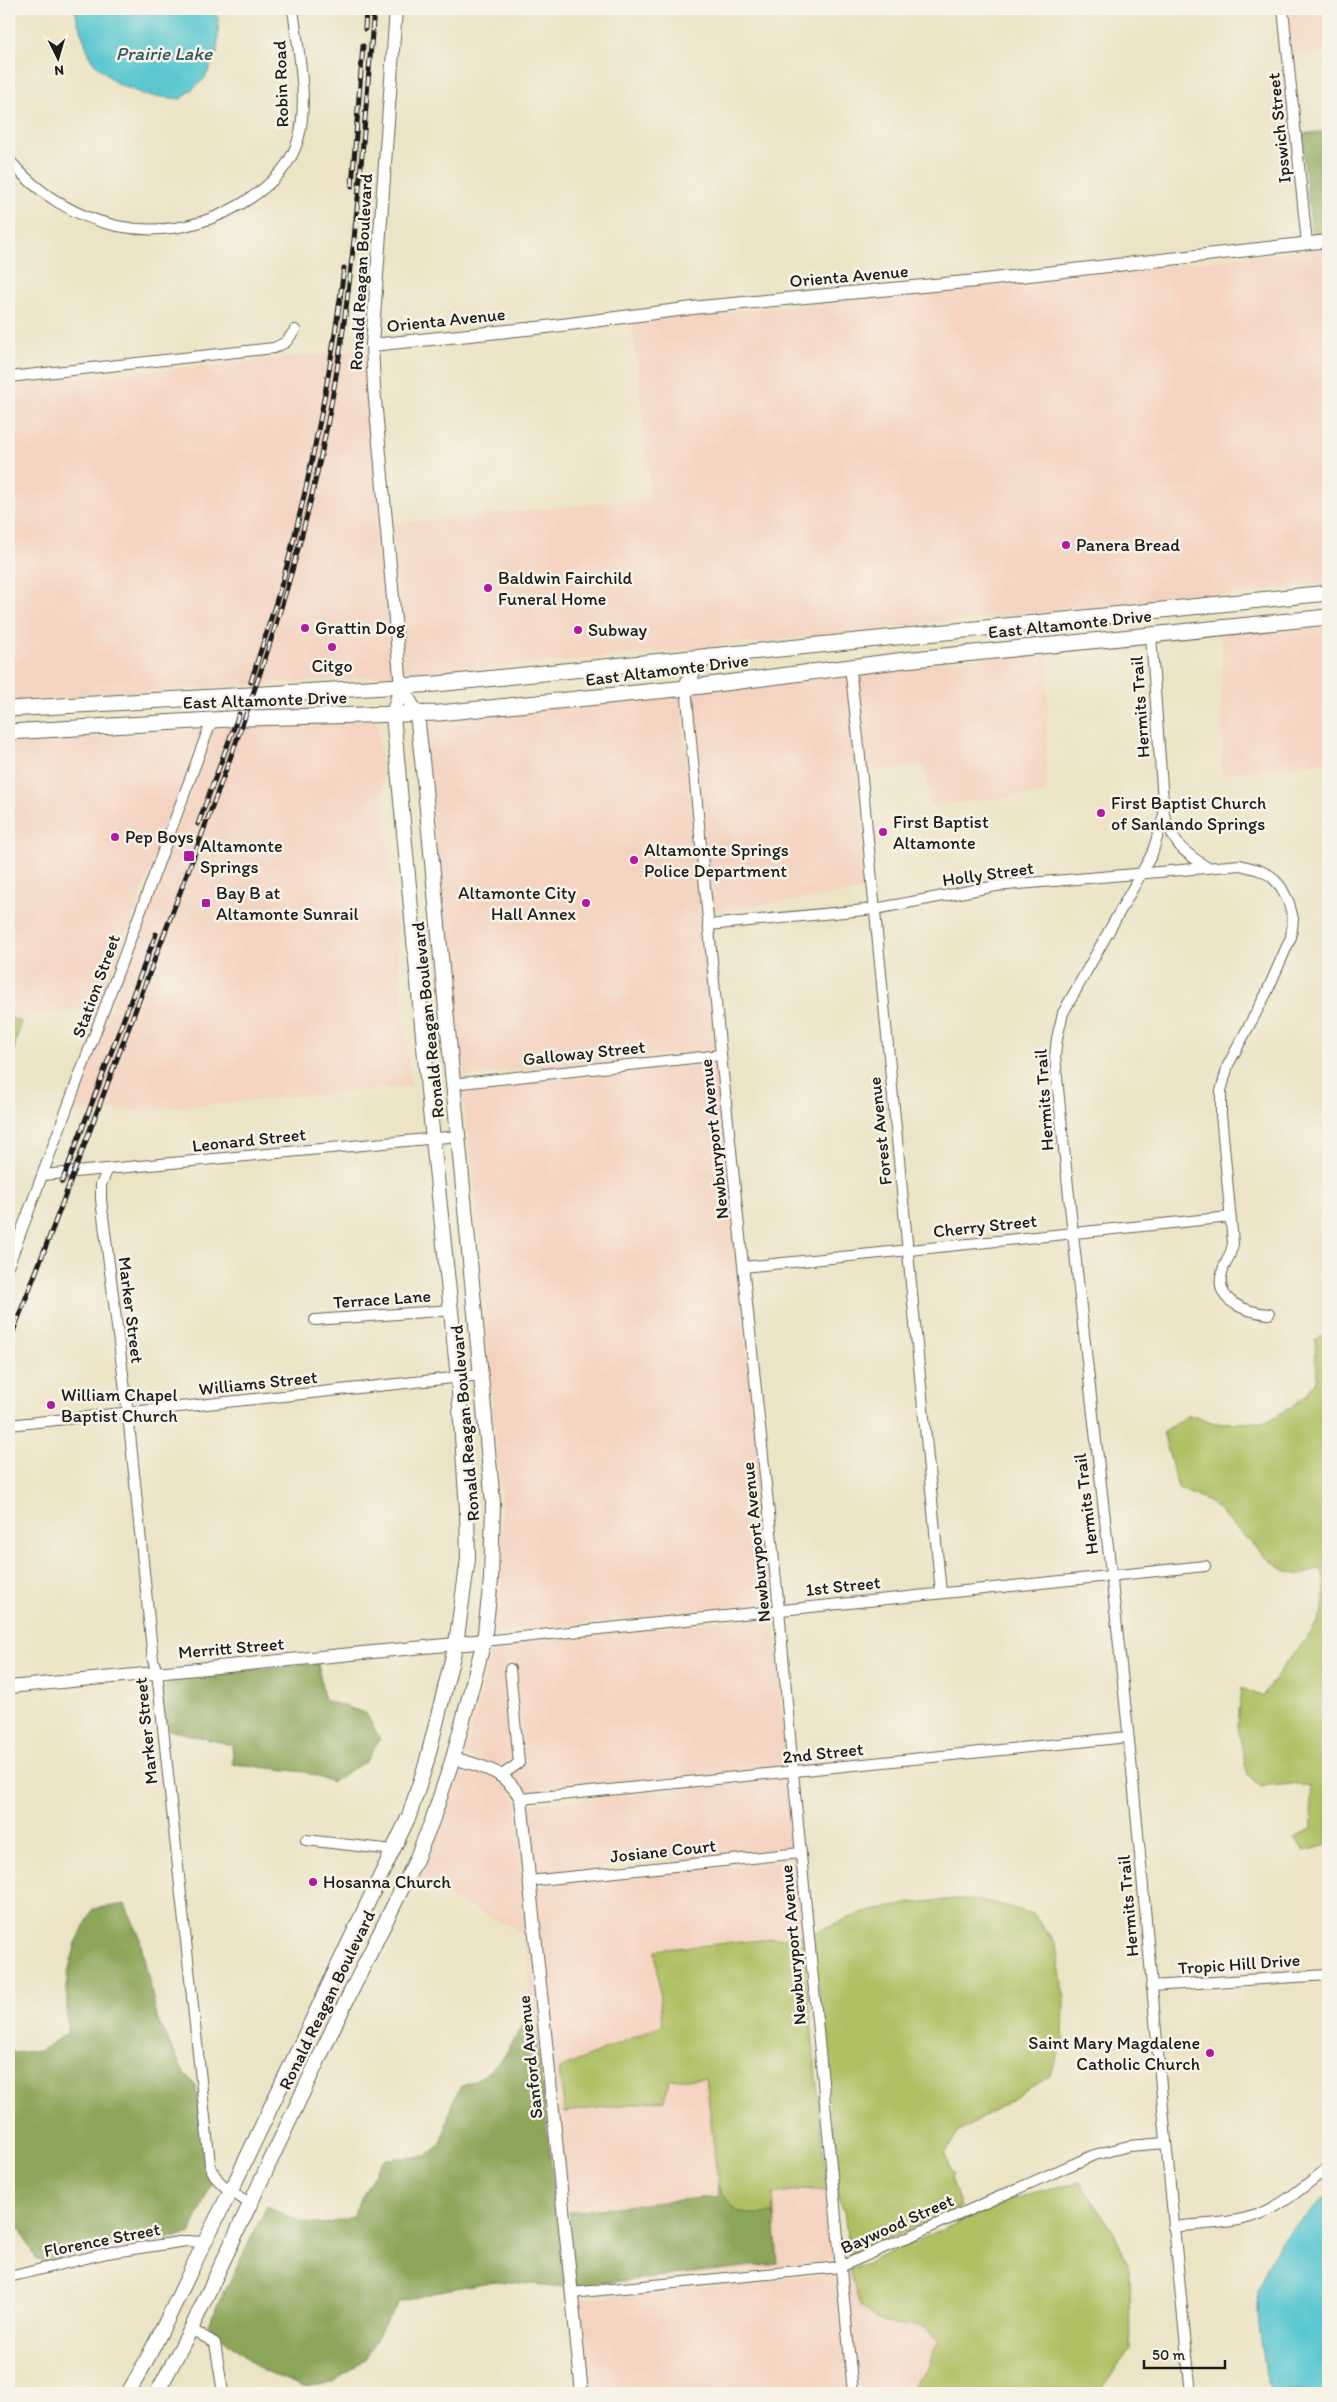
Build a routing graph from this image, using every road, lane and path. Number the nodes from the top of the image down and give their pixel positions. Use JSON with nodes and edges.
{"nodes":[{"id":1,"x":293,"y":9,"type":"edge"},
{"id":2,"x":396,"y":9,"type":"edge"},
{"id":3,"x":1283,"y":9,"type":"edge"},
{"id":4,"x":9,"y":160,"type":"edge"},
{"id":5,"x":1328,"y":241,"type":"edge"},
{"id":6,"x":1307,"y":244,"type":"junction"},
{"id":7,"x":295,"y":330,"type":"dead end"},
{"id":8,"x":372,"y":345,"type":"junction"},
{"id":9,"x":9,"y":378,"type":"edge"},
{"id":10,"x":1328,"y":593,"type":"edge"},
{"id":11,"x":1177,"y":609,"type":"junction"},
{"id":12,"x":1152,"y":611,"type":"junction"},
{"id":13,"x":1326,"y":616,"type":"edge"},
{"id":14,"x":934,"y":634,"type":"junction"},
{"id":15,"x":1151,"y":635,"type":"junction"},
{"id":16,"x":1124,"y":638,"type":"junction"},
{"id":17,"x":709,"y":656,"type":"junction"},
{"id":18,"x":905,"y":660,"type":"junction"},
{"id":19,"x":850,"y":667,"type":"junction"},
{"id":20,"x":401,"y":687,"type":"junction"},
{"id":21,"x":686,"y":688,"type":"junction"},
{"id":22,"x":105,"y":702,"type":"junction"},
{"id":23,"x":52,"y":705,"type":"junction"},
{"id":24,"x":9,"y":708,"type":"edge"},
{"id":25,"x":417,"y":714,"type":"junction"},
{"id":26,"x":393,"y":715,"type":"junction"},
{"id":27,"x":212,"y":720,"type":"junction"},
{"id":28,"x":76,"y":727,"type":"junction"},
{"id":29,"x":15,"y":732,"type":"edge"},
{"id":30,"x":1164,"y":815,"type":"junction"},
{"id":31,"x":1208,"y":868,"type":"junction"},
{"id":32,"x":1140,"y":874,"type":"junction"},
{"id":33,"x":875,"y":909,"type":"junction"},
{"id":34,"x":708,"y":925,"type":"junction"},
{"id":35,"x":721,"y":1055,"type":"junction"},
{"id":36,"x":452,"y":1084,"type":"junction"},
{"id":37,"x":459,"y":1136,"type":"junction"},
{"id":38,"x":433,"y":1139,"type":"junction"},
{"id":39,"x":107,"y":1170,"type":"junction"},
{"id":40,"x":43,"y":1175,"type":"junction"},
{"id":41,"x":1230,"y":1217,"type":"junction"},
{"id":42,"x":1071,"y":1232,"type":"junction"},
{"id":43,"x":908,"y":1250,"type":"junction"},
{"id":44,"x":9,"y":1264,"type":"edge"},
{"id":45,"x":744,"y":1267,"type":"junction"},
{"id":46,"x":452,"y":1310,"type":"junction"},
{"id":47,"x":1269,"y":1314,"type":"dead end"},
{"id":48,"x":315,"y":1320,"type":"dead end"},
{"id":49,"x":481,"y":1375,"type":"junction"},
{"id":50,"x":458,"y":1378,"type":"junction"},
{"id":51,"x":128,"y":1414,"type":"junction"},
{"id":52,"x":9,"y":1425,"type":"edge"},
{"id":53,"x":1205,"y":1566,"type":"dead end"},
{"id":54,"x":1111,"y":1575,"type":"junction"},
{"id":55,"x":941,"y":1592,"type":"junction"},
{"id":56,"x":779,"y":1609,"type":"junction"},
{"id":57,"x":484,"y":1641,"type":"junction"},
{"id":58,"x":456,"y":1644,"type":"junction"},
{"id":59,"x":510,"y":1669,"type":"dead end"},
{"id":60,"x":157,"y":1672,"type":"junction"},
{"id":61,"x":9,"y":1687,"type":"edge"},
{"id":62,"x":1128,"y":1737,"type":"junction"},
{"id":63,"x":453,"y":1758,"type":"junction"},
{"id":64,"x":792,"y":1772,"type":"junction"},
{"id":65,"x":502,"y":1775,"type":"junction"},
{"id":66,"x":521,"y":1800,"type":"junction"},
{"id":67,"x":306,"y":1840,"type":"dead end"},
{"id":68,"x":393,"y":1850,"type":"junction"},
{"id":69,"x":800,"y":1854,"type":"junction"},
{"id":70,"x":529,"y":1881,"type":"junction"},
{"id":71,"x":1328,"y":1975,"type":"edge"},
{"id":72,"x":1151,"y":1986,"type":"junction"},
{"id":73,"x":1165,"y":2142,"type":"junction"},
{"id":74,"x":1328,"y":2168,"type":"edge"},
{"id":75,"x":231,"y":2192,"type":"junction"},
{"id":76,"x":251,"y":2204,"type":"junction"},
{"id":77,"x":1173,"y":2227,"type":"junction"},
{"id":78,"x":203,"y":2242,"type":"junction"},
{"id":79,"x":840,"y":2267,"type":"junction"},
{"id":80,"x":9,"y":2277,"type":"edge"},
{"id":81,"x":571,"y":2293,"type":"junction"},
{"id":82,"x":191,"y":2329,"type":"junction"},
{"id":83,"x":128,"y":2393,"type":"edge"},
{"id":84,"x":157,"y":2393,"type":"edge"},
{"id":85,"x":223,"y":2393,"type":"edge"},
{"id":86,"x":582,"y":2393,"type":"edge"},
{"id":87,"x":853,"y":2393,"type":"edge"},
{"id":88,"x":1191,"y":2393,"type":"edge"}],
"edges":[{"from":1,"to":4,"type":"street","name":"Robin Road"},
{"from":2,"to":8,"type":"street","name":"Ronald Reagan Boulevard"},
{"from":3,"to":6,"type":"street","name":"Ipswich Street"},
{"from":5,"to":6,"type":"street","name":"Orienta Avenue"},
{"from":6,"to":8,"type":"street","name":"Orienta Avenue"},
{"from":7,"to":9,"type":"street"},
{"from":8,"to":20,"type":"street","name":"Ronald Reagan Boulevard"},
{"from":10,"to":11,"type":"main road","name":"East Altamonte Drive"},
{"from":11,"to":12,"type":"main road","name":"East Altamonte Drive"},
{"from":11,"to":15,"type":"main road"},
{"from":12,"to":14,"type":"main road","name":"East Altamonte Drive"},
{"from":12,"to":16,"type":"main road"},
{"from":13,"to":15,"type":"main road","name":"East Altamonte Drive"},
{"from":14,"to":17,"type":"main road","name":"East Altamonte Drive"},
{"from":14,"to":18,"type":"main road"},
{"from":15,"to":16,"type":"main road","name":"East Altamonte Drive"},
{"from":15,"to":30,"type":"street","name":"Hermits Trail"},
{"from":16,"to":18,"type":"main road","name":"East Altamonte Drive"},
{"from":17,"to":20,"type":"main road","name":"East Altamonte Drive"},
{"from":17,"to":21,"type":"main road"},
{"from":18,"to":19,"type":"main road","name":"East Altamonte Drive"},
{"from":19,"to":21,"type":"main road","name":"East Altamonte Drive"},
{"from":19,"to":33,"type":"street","name":"Forest Avenue"},
{"from":20,"to":22,"type":"main road","name":"East Altamonte Drive"},
{"from":20,"to":25,"type":"main road","name":"Ronald Reagan Boulevard"},
{"from":20,"to":26,"type":"main road","name":"Ronald Reagan Boulevard"},
{"from":21,"to":25,"type":"main road","name":"East Altamonte Drive"},
{"from":21,"to":34,"type":"street","name":"Newburyport Avenue"},
{"from":22,"to":23,"type":"main road","name":"East Altamonte Drive"},
{"from":22,"to":28,"type":"main road"},
{"from":23,"to":24,"type":"main road","name":"East Altamonte Drive"},
{"from":23,"to":29,"type":"main road"},
{"from":25,"to":26,"type":"main road","name":"East Altamonte Drive"},
{"from":25,"to":36,"type":"main road","name":"Ronald Reagan Boulevard"},
{"from":26,"to":27,"type":"main road","name":"East Altamonte Drive"},
{"from":26,"to":38,"type":"main road","name":"Ronald Reagan Boulevard"},
{"from":27,"to":28,"type":"main road","name":"East Altamonte Drive"},
{"from":27,"to":40,"type":"street","name":"Station Street"},
{"from":28,"to":29,"type":"main road","name":"East Altamonte Drive"},
{"from":30,"to":31,"type":"street"},
{"from":30,"to":32,"type":"street","name":"Hermits Trail"},
{"from":31,"to":32,"type":"street","name":"Holly Street"},
{"from":31,"to":41,"type":"street","name":"Holly Street"},
{"from":32,"to":33,"type":"street","name":"Holly Street"},
{"from":32,"to":42,"type":"street","name":"Hermits Trail"},
{"from":33,"to":34,"type":"street","name":"Holly Street"},
{"from":33,"to":43,"type":"street","name":"Forest Avenue"},
{"from":34,"to":35,"type":"street","name":"Newburyport Avenue"},
{"from":35,"to":36,"type":"street","name":"Galloway Street"},
{"from":35,"to":45,"type":"street","name":"Newburyport Avenue"},
{"from":36,"to":37,"type":"main road","name":"Ronald Reagan Boulevard"},
{"from":37,"to":38,"type":"street","name":"Leonard Street"},
{"from":37,"to":49,"type":"main road","name":"Ronald Reagan Boulevard"},
{"from":38,"to":39,"type":"street","name":"Leonard Street"},
{"from":38,"to":46,"type":"main road","name":"Ronald Reagan Boulevard"},
{"from":39,"to":40,"type":"street","name":"Leonard Street"},
{"from":39,"to":51,"type":"street","name":"Marker Street"},
{"from":40,"to":44,"type":"street","name":"Station Street"},
{"from":41,"to":42,"type":"street","name":"Cherry Street"},
{"from":41,"to":47,"type":"street"},
{"from":42,"to":43,"type":"street","name":"Cherry Street"},
{"from":42,"to":54,"type":"street","name":"Hermits Trail"},
{"from":43,"to":45,"type":"street","name":"Cherry Street"},
{"from":43,"to":55,"type":"street","name":"Forest Avenue"},
{"from":45,"to":56,"type":"street","name":"Newburyport Avenue"},
{"from":46,"to":48,"type":"street","name":"Terrace Lane"},
{"from":46,"to":50,"type":"main road","name":"Ronald Reagan Boulevard"},
{"from":49,"to":50,"type":"street","name":"Williams Street"},
{"from":49,"to":57,"type":"main road","name":"Ronald Reagan Boulevard"},
{"from":50,"to":51,"type":"street","name":"Williams Street"},
{"from":50,"to":58,"type":"main road","name":"Ronald Reagan Boulevard"},
{"from":51,"to":52,"type":"street","name":"Williams Street"},
{"from":51,"to":60,"type":"street","name":"Marker Street"},
{"from":53,"to":54,"type":"street","name":"1st Street"},
{"from":54,"to":55,"type":"street","name":"1st Street"},
{"from":54,"to":62,"type":"street","name":"Hermits Trail"},
{"from":55,"to":56,"type":"street","name":"1st Street"},
{"from":56,"to":57,"type":"street","name":"1st Street"},
{"from":56,"to":64,"type":"street","name":"Newburyport Avenue"},
{"from":57,"to":58,"type":"main road"},
{"from":57,"to":63,"type":"main road","name":"Ronald Reagan Boulevard"},
{"from":58,"to":60,"type":"street","name":"Merritt Street"},
{"from":58,"to":68,"type":"main road","name":"Ronald Reagan Boulevard"},
{"from":59,"to":65,"type":"street"},
{"from":60,"to":61,"type":"street","name":"Merritt Street"},
{"from":60,"to":75,"type":"street","name":"Marker Street"},
{"from":62,"to":64,"type":"street","name":"2nd Street"},
{"from":62,"to":72,"type":"street","name":"Hermits Trail"},
{"from":63,"to":65,"type":"street","name":"Sanford Avenue"},
{"from":63,"to":76,"type":"main road","name":"Ronald Reagan Boulevard"},
{"from":64,"to":66,"type":"street","name":"2nd Street"},
{"from":64,"to":69,"type":"street","name":"Newburyport Avenue"},
{"from":65,"to":66,"type":"street","name":"Sanford Avenue"},
{"from":66,"to":70,"type":"street","name":"Sanford Avenue"},
{"from":67,"to":68,"type":"street"},
{"from":68,"to":75,"type":"main road","name":"Ronald Reagan Boulevard"},
{"from":69,"to":70,"type":"street","name":"Josiane Court"},
{"from":69,"to":79,"type":"street","name":"Newburyport Avenue"},
{"from":70,"to":81,"type":"street","name":"Sanford Avenue"},
{"from":71,"to":72,"type":"street","name":"Tropic Hill Drive"},
{"from":72,"to":73,"type":"street","name":"Hermits Trail"},
{"from":73,"to":77,"type":"street","name":"Hermits Trail"},
{"from":73,"to":79,"type":"street","name":"Baywood Street"},
{"from":74,"to":77,"type":"street"},
{"from":75,"to":76,"type":"street","name":"Marker Street"},
{"from":75,"to":78,"type":"main road","name":"Ronald Reagan Boulevard"},
{"from":76,"to":82,"type":"main road","name":"Ronald Reagan Boulevard"},
{"from":77,"to":88,"type":"street","name":"Hermits Trail"},
{"from":78,"to":80,"type":"street","name":"Florence Street"},
{"from":78,"to":83,"type":"main road","name":"Ronald Reagan Boulevard"},
{"from":79,"to":81,"type":"street","name":"Baywood Street"},
{"from":79,"to":87,"type":"street","name":"Newburyport Avenue"},
{"from":81,"to":86,"type":"street","name":"Sanford Avenue"},
{"from":82,"to":84,"type":"main road","name":"Ronald Reagan Boulevard"},
{"from":82,"to":85,"type":"street"}]}
